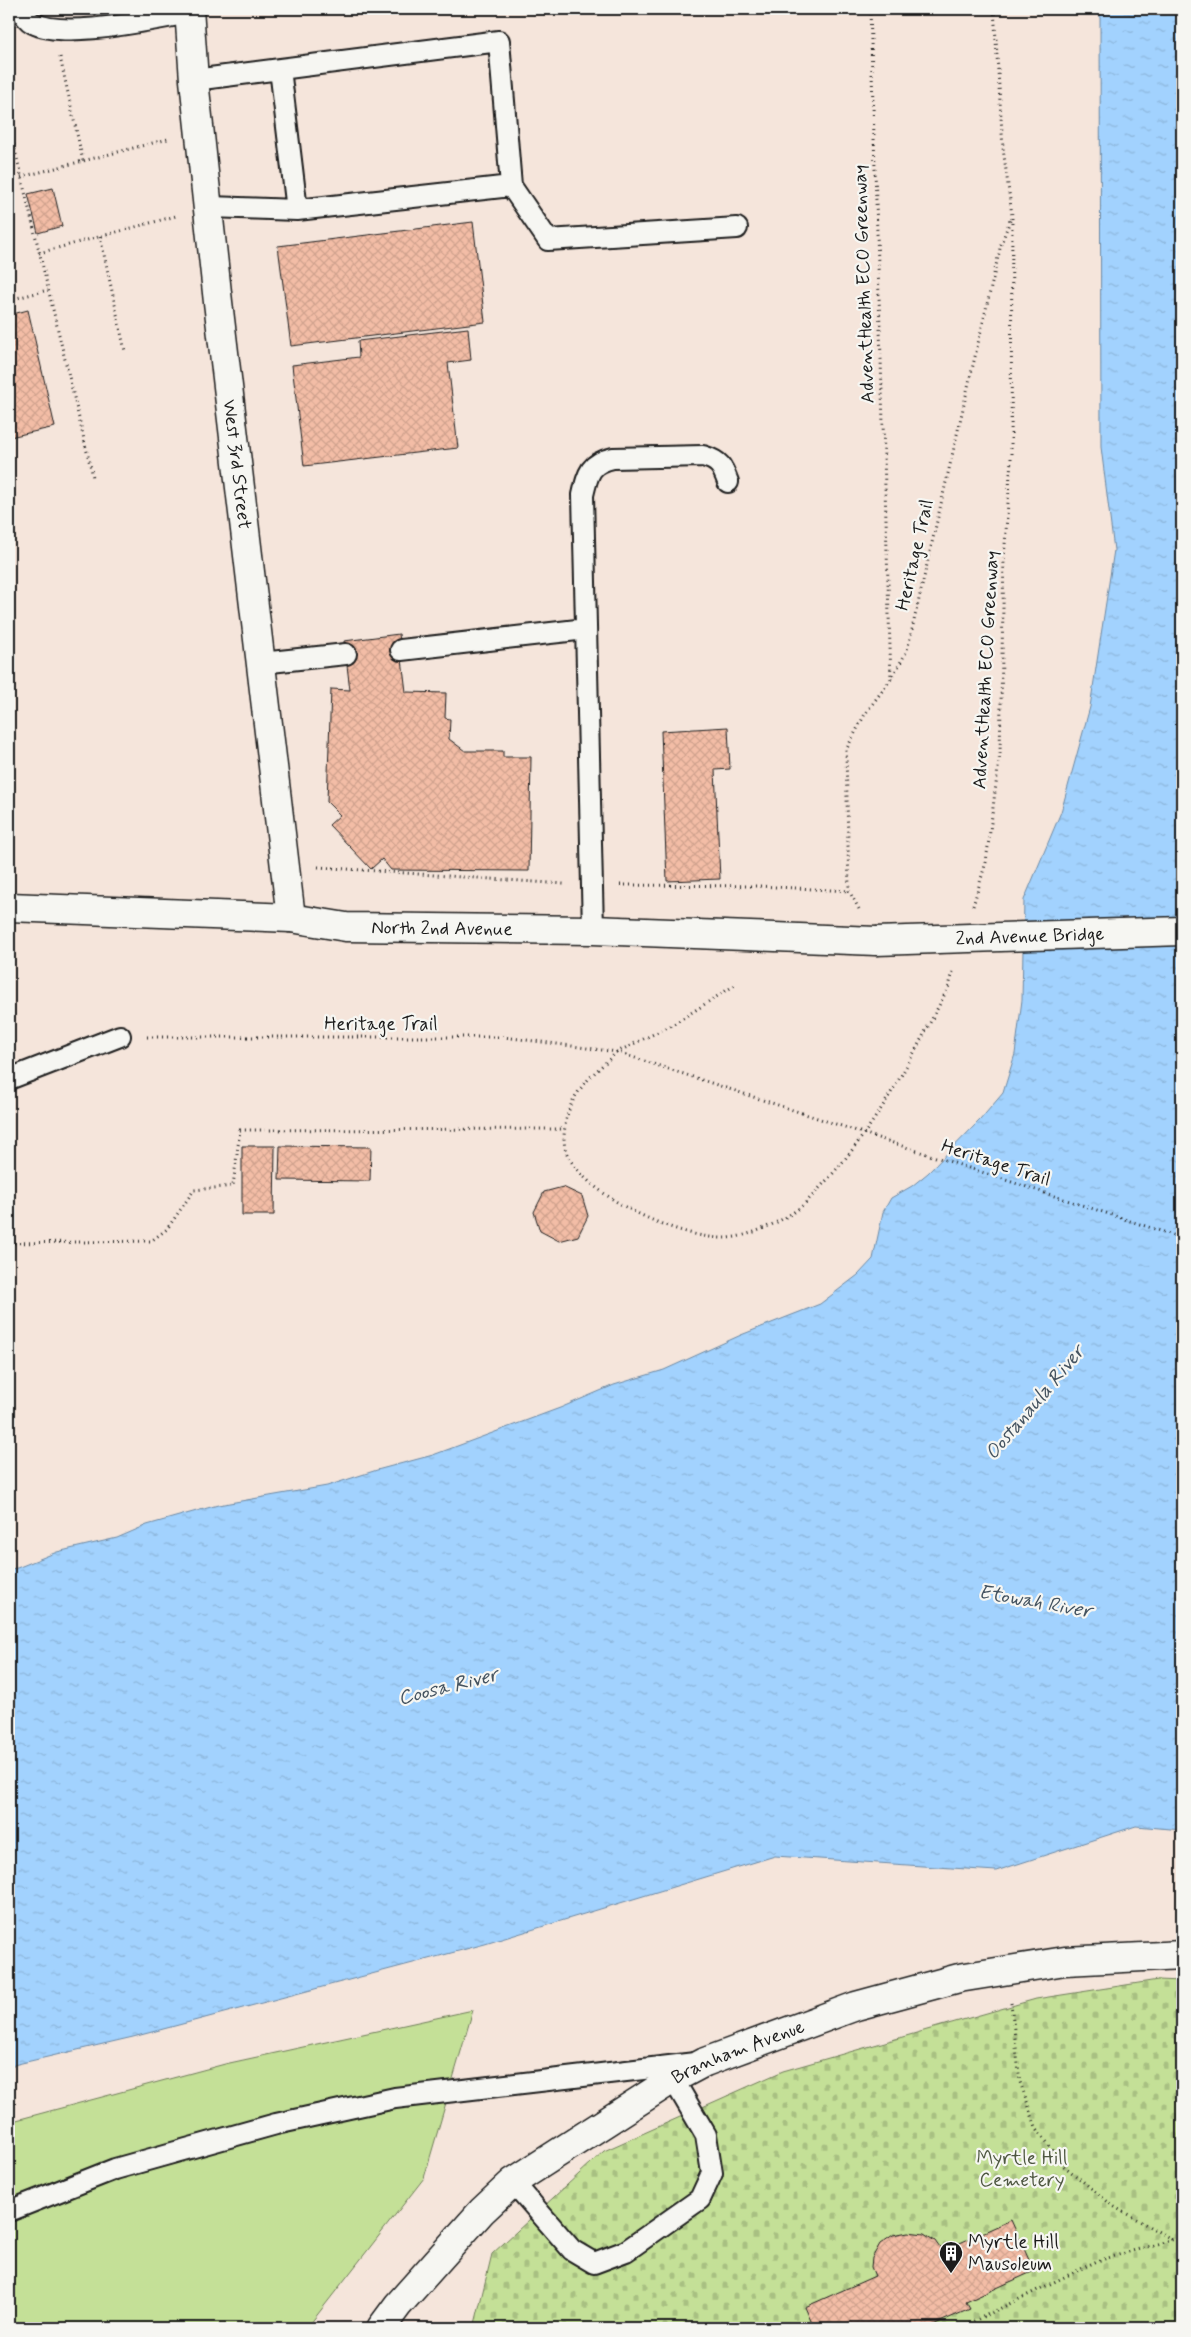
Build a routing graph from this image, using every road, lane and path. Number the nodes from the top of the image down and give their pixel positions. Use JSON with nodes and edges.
{"nodes":[{"id":1,"x":22,"y":9,"type":"edge"},
{"id":2,"x":870,"y":9,"type":"edge"},
{"id":3,"x":994,"y":9,"type":"edge"},
{"id":4,"x":189,"y":11,"type":"edge"},
{"id":5,"x":53,"y":29,"type":"junction"},
{"id":6,"x":280,"y":69,"type":"junction"},
{"id":7,"x":194,"y":80,"type":"junction"},
{"id":8,"x":9,"y":125,"type":"edge"},
{"id":9,"x":201,"y":130,"type":"junction"},
{"id":10,"x":10,"y":140,"type":"edge"},
{"id":11,"x":83,"y":161,"type":"junction"},
{"id":12,"x":21,"y":177,"type":"junction"},
{"id":13,"x":511,"y":186,"type":"junction"},
{"id":14,"x":209,"y":207,"type":"junction"},
{"id":15,"x":297,"y":210,"type":"junction"},
{"id":16,"x":1012,"y":215,"type":"junction"},
{"id":17,"x":738,"y":228,"type":"dead end"},
{"id":18,"x":100,"y":236,"type":"junction"},
{"id":19,"x":39,"y":253,"type":"junction"},
{"id":20,"x":48,"y":290,"type":"junction"},
{"id":21,"x":9,"y":300,"type":"edge"},
{"id":22,"x":125,"y":351,"type":"dead end"},
{"id":23,"x":92,"y":477,"type":"dead end"},
{"id":24,"x":728,"y":482,"type":"dead end"},
{"id":25,"x":586,"y":629,"type":"junction"},
{"id":26,"x":400,"y":650,"type":"dead end"},
{"id":27,"x":346,"y":654,"type":"dead end"},
{"id":28,"x":260,"y":663,"type":"junction"},
{"id":29,"x":891,"y":679,"type":"junction"},
{"id":30,"x":849,"y":891,"type":"dead end"},
{"id":31,"x":9,"y":907,"type":"edge"},
{"id":32,"x":972,"y":910,"type":"dead end"},
{"id":33,"x":291,"y":918,"type":"junction"},
{"id":34,"x":592,"y":930,"type":"junction"},
{"id":35,"x":1182,"y":931,"type":"edge"},
{"id":36,"x":876,"y":941,"type":"joint"},
{"id":37,"x":955,"y":967,"type":"dead end"},
{"id":38,"x":735,"y":985,"type":"dead end"},
{"id":39,"x":120,"y":1036,"type":"joint"},
{"id":40,"x":27,"y":1042,"type":"dead end"},
{"id":41,"x":9,"y":1044,"type":"edge"},
{"id":42,"x":617,"y":1052,"type":"junction"},
{"id":43,"x":9,"y":1079,"type":"edge"},
{"id":44,"x":565,"y":1129,"type":"junction"},
{"id":45,"x":1182,"y":1238,"type":"edge"},
{"id":46,"x":9,"y":1243,"type":"edge"},
{"id":47,"x":1182,"y":1955,"type":"edge"},
{"id":48,"x":1009,"y":1970,"type":"junction"},
{"id":49,"x":705,"y":2062,"type":"junction"},
{"id":50,"x":673,"y":2078,"type":"junction"},
{"id":51,"x":513,"y":2182,"type":"junction"},
{"id":52,"x":9,"y":2210,"type":"edge"},
{"id":53,"x":1182,"y":2237,"type":"edge"},
{"id":54,"x":1172,"y":2240,"type":"junction"},
{"id":55,"x":381,"y":2328,"type":"edge"},
{"id":56,"x":960,"y":2328,"type":"edge"}],
"edges":[{"from":1,"to":5,"type":"lane"},
{"from":2,"to":29,"type":"path","name":"AdventHealth ECO Greenway"},
{"from":3,"to":16,"type":"path","name":"AdventHealth ECO Greenway"},
{"from":4,"to":5,"type":"lane"},
{"from":4,"to":7,"type":"street","name":"West 3rd Street"},
{"from":5,"to":11,"type":"path"},
{"from":6,"to":7,"type":"lane"},
{"from":6,"to":13,"type":"lane"},
{"from":6,"to":15,"type":"lane"},
{"from":7,"to":9,"type":"street","name":"West 3rd Street"},
{"from":8,"to":10,"type":"path"},
{"from":9,"to":11,"type":"path"},
{"from":9,"to":14,"type":"street","name":"West 3rd Street"},
{"from":10,"to":12,"type":"path"},
{"from":11,"to":12,"type":"path"},
{"from":12,"to":19,"type":"path"},
{"from":13,"to":15,"type":"lane"},
{"from":13,"to":17,"type":"lane"},
{"from":14,"to":15,"type":"lane"},
{"from":14,"to":18,"type":"path"},
{"from":14,"to":28,"type":"street","name":"West 3rd Street"},
{"from":16,"to":29,"type":"path","name":"Heritage Trail"},
{"from":16,"to":32,"type":"path","name":"AdventHealth ECO Greenway"},
{"from":18,"to":19,"type":"path"},
{"from":18,"to":22,"type":"path"},
{"from":19,"to":20,"type":"path"},
{"from":20,"to":21,"type":"path"},
{"from":20,"to":23,"type":"path"},
{"from":24,"to":25,"type":"lane"},
{"from":25,"to":26,"type":"lane"},
{"from":25,"to":34,"type":"lane"},
{"from":27,"to":28,"type":"lane"},
{"from":28,"to":33,"type":"street","name":"West 3rd Street"},
{"from":29,"to":30,"type":"path","name":"Heritage Trail"},
{"from":31,"to":33,"type":"street","name":"North 2nd Avenue"},
{"from":33,"to":34,"type":"street","name":"North 2nd Avenue"},
{"from":34,"to":36,"type":"street","name":"North 2nd Avenue"},
{"from":35,"to":36,"type":"street","name":"2nd Avenue Bridge","bridge":true},
{"from":37,"to":44,"type":"path"},
{"from":38,"to":42,"type":"path"},
{"from":39,"to":42,"type":"path","name":"Heritage Trail"},
{"from":39,"to":43,"type":"lane"},
{"from":40,"to":41,"type":"path"},
{"from":42,"to":44,"type":"path"},
{"from":42,"to":45,"type":"path","name":"Heritage Trail","bridge":true},
{"from":44,"to":46,"type":"path"},
{"from":47,"to":48,"type":"street","name":"Branham Avenue"},
{"from":48,"to":49,"type":"street","name":"Branham Avenue"},
{"from":48,"to":54,"type":"path"},
{"from":49,"to":50,"type":"street","name":"Branham Avenue"},
{"from":49,"to":52,"type":"lane"},
{"from":50,"to":51,"type":"street","name":"Branham Avenue"},
{"from":50,"to":51,"type":"lane"},
{"from":51,"to":55,"type":"street","name":"Branham Avenue"},
{"from":53,"to":54,"type":"path"},
{"from":54,"to":56,"type":"path"}]}
